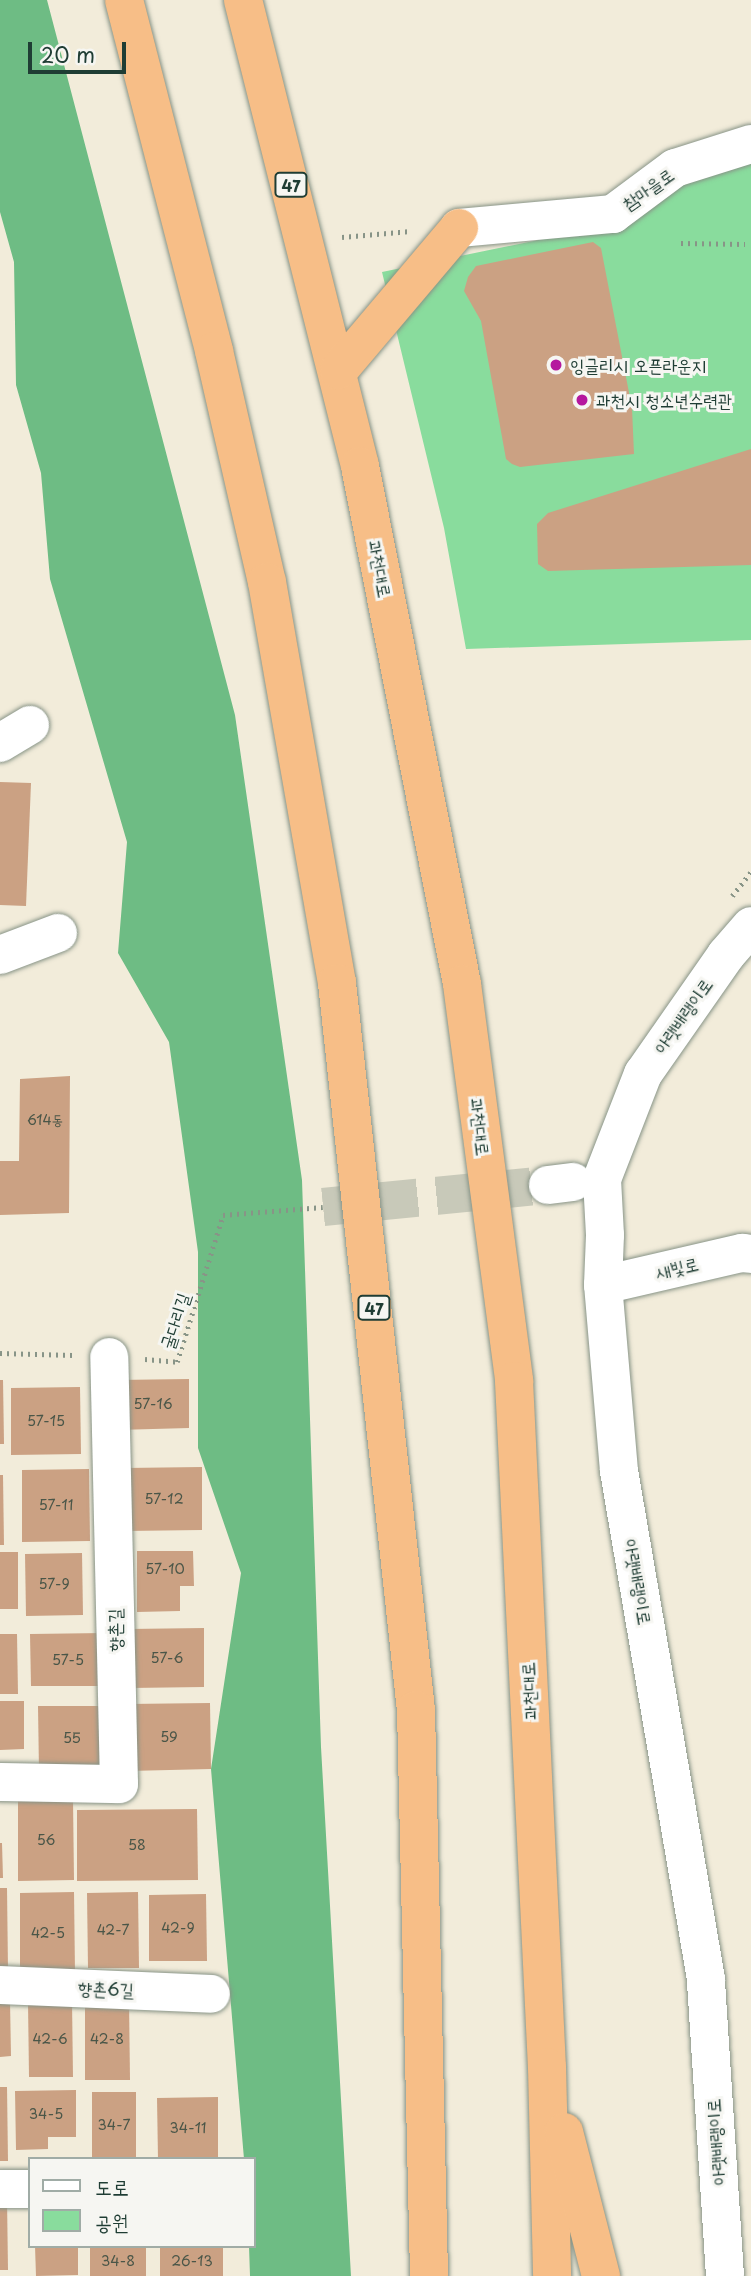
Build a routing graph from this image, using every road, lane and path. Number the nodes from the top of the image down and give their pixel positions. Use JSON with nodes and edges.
{"nodes":[{"id":1,"x":124,"y":0,"type":"edge"},
{"id":2,"x":243,"y":0,"type":"edge"},
{"id":3,"x":751,"y":144,"type":"edge"},
{"id":4,"x":459,"y":228,"type":"junction"},
{"id":5,"x":342,"y":237,"type":"dead end"},
{"id":6,"x":681,"y":243,"type":"dead end"},
{"id":7,"x":745,"y":244,"type":"dead end"},
{"id":8,"x":339,"y":370,"type":"junction"},
{"id":9,"x":751,"y":926,"type":"edge"},
{"id":10,"x":58,"y":933,"type":"dead end"},
{"id":11,"x":0,"y":954,"type":"edge"},
{"id":12,"x":323,"y":1207,"type":"tunnel mouth"},
{"id":13,"x":751,"y":1254,"type":"edge"},
{"id":14,"x":603,"y":1285,"type":"junction"},
{"id":15,"x":0,"y":1353,"type":"edge"},
{"id":16,"x":109,"y":1357,"type":"junction"},
{"id":17,"x":0,"y":1782,"type":"edge"},
{"id":18,"x":0,"y":1985,"type":"edge"},
{"id":19,"x":211,"y":1994,"type":"dead end"},
{"id":20,"x":547,"y":2067,"type":"junction"},
{"id":21,"x":0,"y":2189,"type":"edge"},
{"id":22,"x":28,"y":2189,"type":"edge"},
{"id":23,"x":429,"y":2276,"type":"edge"},
{"id":24,"x":552,"y":2276,"type":"edge"},
{"id":25,"x":601,"y":2276,"type":"edge"},
{"id":26,"x":725,"y":2276,"type":"edge"}],
"edges":[{"from":1,"to":23,"type":"highway","number":"47"},
{"from":2,"to":8,"type":"highway","name":"과천대로","number":"47"},
{"from":3,"to":4,"type":"street","name":"참마을로"},
{"from":4,"to":5,"type":"path"},
{"from":4,"to":8,"type":"highway"},
{"from":6,"to":7,"type":"path"},
{"from":8,"to":20,"type":"highway","name":"과천대로","number":"47"},
{"from":9,"to":14,"type":"street","name":"아랫배랭이로"},
{"from":10,"to":11,"type":"street"},
{"from":12,"to":16,"type":"path","name":"굴다리길"},
{"from":13,"to":14,"type":"street","name":"새빛로"},
{"from":14,"to":26,"type":"street","name":"아랫배랭이로"},
{"from":15,"to":16,"type":"path","name":"굴다리길"},
{"from":16,"to":17,"type":"street","name":"향촌길"},
{"from":18,"to":19,"type":"street","name":"향촌6길"},
{"from":20,"to":24,"type":"highway","name":"과천대로","number":"47"},
{"from":20,"to":25,"type":"highway"},
{"from":21,"to":22,"type":"street"}]}
